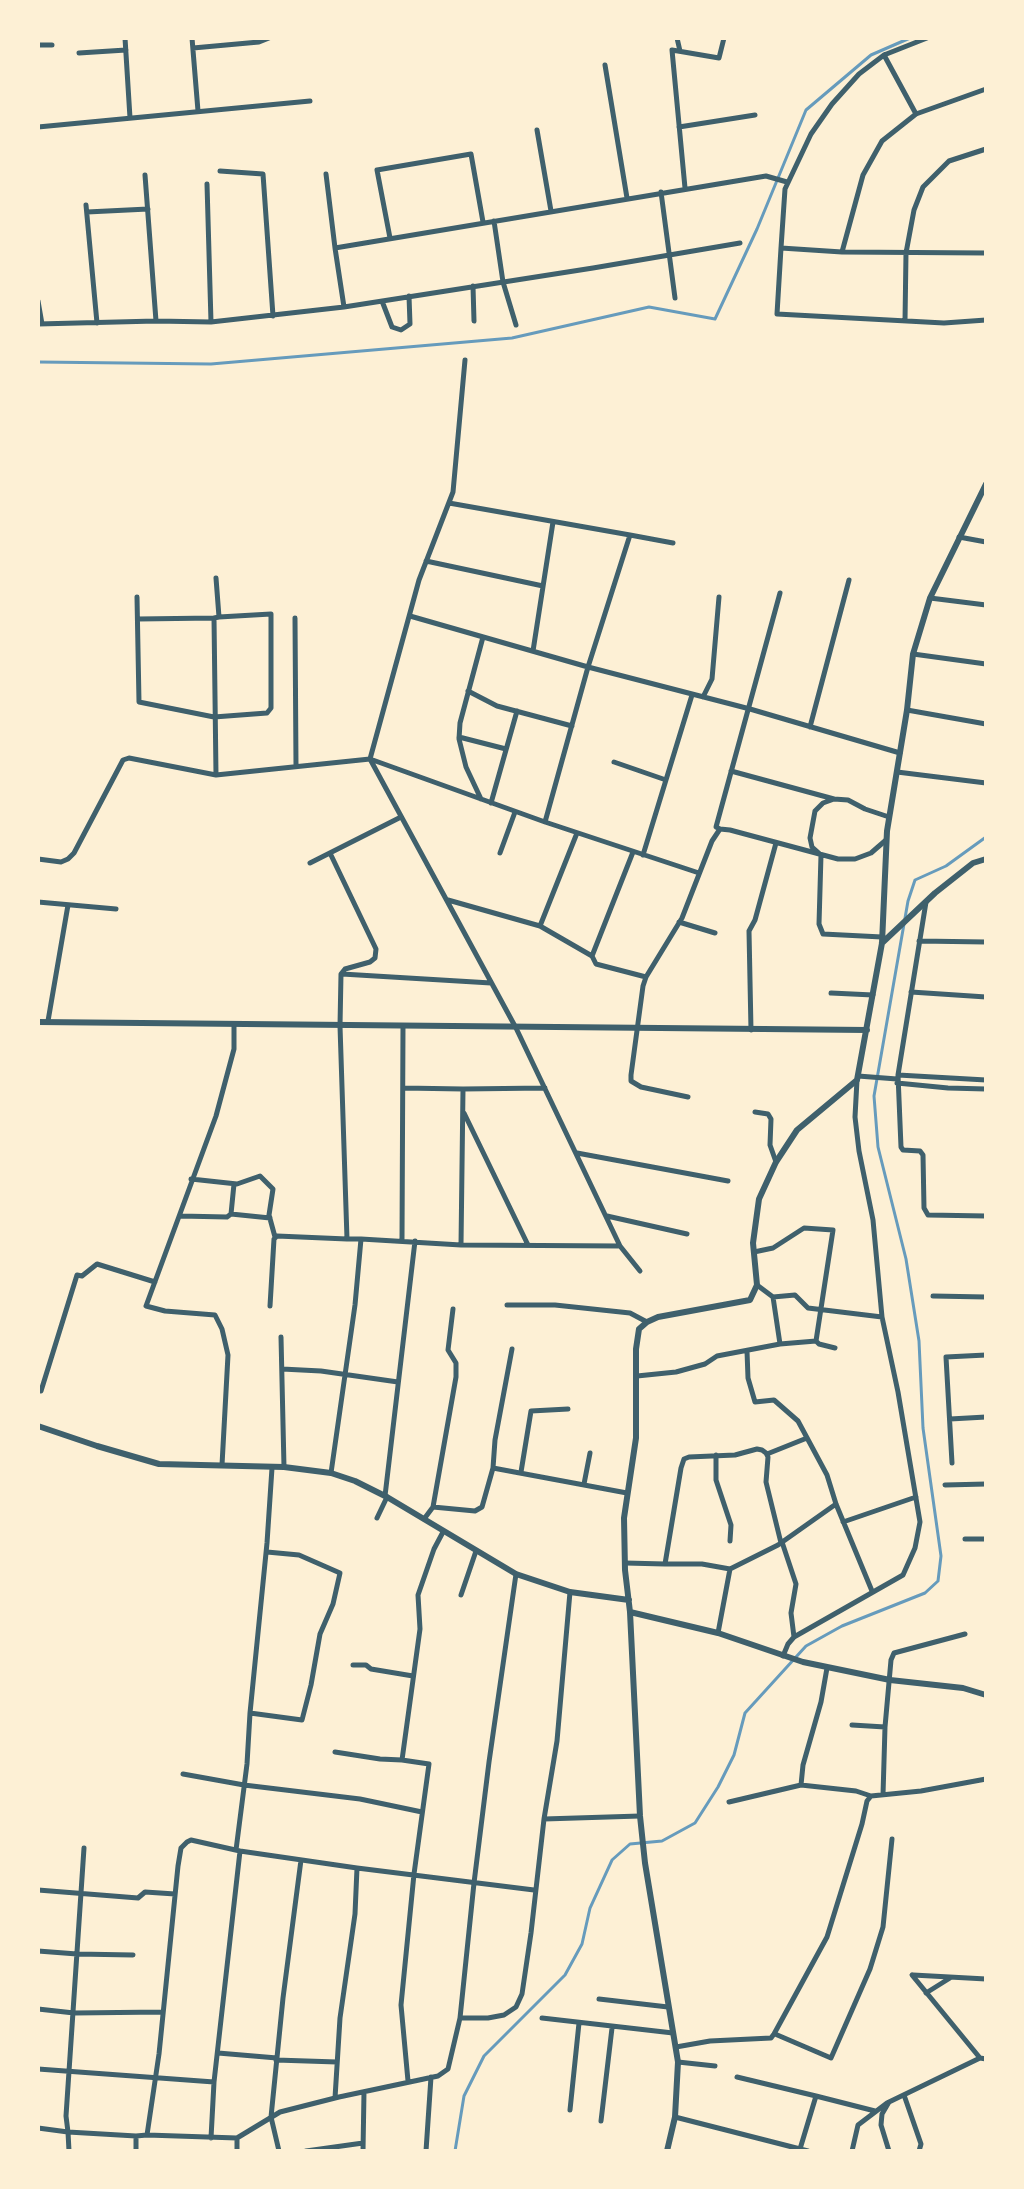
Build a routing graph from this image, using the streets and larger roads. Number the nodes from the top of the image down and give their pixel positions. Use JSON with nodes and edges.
{"nodes":[{"id":1,"x":125,"y":38,"type":"edge"},
{"id":2,"x":192,"y":38,"type":"edge"},
{"id":3,"x":269,"y":38,"type":"edge"},
{"id":4,"x":677,"y":38,"type":"edge"},
{"id":5,"x":724,"y":38,"type":"edge"},
{"id":6,"x":927,"y":38,"type":"edge"},
{"id":7,"x":38,"y":45,"type":"edge"},
{"id":8,"x":52,"y":45,"type":"dead end"},
{"id":9,"x":193,"y":48,"type":"junction"},
{"id":10,"x":126,"y":50,"type":"junction"},
{"id":11,"x":680,"y":51,"type":"junction"},
{"id":12,"x":79,"y":53,"type":"dead end"},
{"id":13,"x":884,"y":55,"type":"junction"},
{"id":14,"x":605,"y":65,"type":"dead end"},
{"id":15,"x":986,"y":89,"type":"edge"},
{"id":16,"x":310,"y":101,"type":"dead end"},
{"id":17,"x":198,"y":111,"type":"junction"},
{"id":18,"x":916,"y":114,"type":"junction"},
{"id":19,"x":755,"y":115,"type":"dead end"},
{"id":20,"x":130,"y":118,"type":"junction"},
{"id":21,"x":38,"y":127,"type":"edge"},
{"id":22,"x":679,"y":127,"type":"junction"},
{"id":23,"x":537,"y":130,"type":"dead end"},
{"id":24,"x":986,"y":149,"type":"edge"},
{"id":25,"x":220,"y":171,"type":"dead end"},
{"id":26,"x":326,"y":174,"type":"dead end"},
{"id":27,"x":145,"y":175,"type":"dead end"},
{"id":28,"x":787,"y":182,"type":"junction"},
{"id":29,"x":207,"y":184,"type":"dead end"},
{"id":30,"x":685,"y":188,"type":"junction"},
{"id":31,"x":661,"y":192,"type":"junction"},
{"id":32,"x":627,"y":198,"type":"junction"},
{"id":33,"x":148,"y":209,"type":"junction"},
{"id":34,"x":551,"y":211,"type":"junction"},
{"id":35,"x":494,"y":221,"type":"junction"},
{"id":36,"x":483,"y":222,"type":"junction"},
{"id":37,"x":390,"y":238,"type":"junction"},
{"id":38,"x":740,"y":243,"type":"dead end"},
{"id":39,"x":335,"y":248,"type":"junction"},
{"id":40,"x":781,"y":248,"type":"junction"},
{"id":41,"x":842,"y":252,"type":"junction"},
{"id":42,"x":906,"y":253,"type":"junction"},
{"id":43,"x":986,"y":253,"type":"edge"},
{"id":44,"x":668,"y":256,"type":"junction"},
{"id":45,"x":503,"y":282,"type":"junction"},
{"id":46,"x":473,"y":286,"type":"junction"},
{"id":47,"x":409,"y":296,"type":"junction"},
{"id":48,"x":675,"y":298,"type":"dead end"},
{"id":49,"x":38,"y":301,"type":"edge"},
{"id":50,"x":382,"y":301,"type":"junction"},
{"id":51,"x":344,"y":307,"type":"junction"},
{"id":52,"x":273,"y":316,"type":"junction"},
{"id":53,"x":986,"y":320,"type":"edge"},
{"id":54,"x":156,"y":321,"type":"junction"},
{"id":55,"x":474,"y":321,"type":"dead end"},
{"id":56,"x":905,"y":321,"type":"junction"},
{"id":57,"x":211,"y":322,"type":"junction"},
{"id":58,"x":97,"y":323,"type":"junction"},
{"id":59,"x":40,"y":324,"type":"edge"},
{"id":60,"x":516,"y":325,"type":"dead end"},
{"id":61,"x":465,"y":360,"type":"dead end"},
{"id":62,"x":986,"y":484,"type":"edge"},
{"id":63,"x":449,"y":503,"type":"junction"},
{"id":64,"x":553,"y":522,"type":"junction"},
{"id":65,"x":630,"y":535,"type":"junction"},
{"id":66,"x":959,"y":537,"type":"junction"},
{"id":67,"x":986,"y":542,"type":"edge"},
{"id":68,"x":673,"y":543,"type":"dead end"},
{"id":69,"x":426,"y":561,"type":"junction"},
{"id":70,"x":216,"y":578,"type":"dead end"},
{"id":71,"x":849,"y":580,"type":"dead end"},
{"id":72,"x":543,"y":586,"type":"junction"},
{"id":73,"x":780,"y":593,"type":"dead end"},
{"id":74,"x":137,"y":597,"type":"dead end"},
{"id":75,"x":719,"y":597,"type":"dead end"},
{"id":76,"x":930,"y":598,"type":"junction"},
{"id":77,"x":986,"y":605,"type":"edge"},
{"id":78,"x":410,"y":616,"type":"junction"},
{"id":79,"x":216,"y":618,"type":"junction"},
{"id":80,"x":295,"y":618,"type":"dead end"},
{"id":81,"x":138,"y":619,"type":"junction"},
{"id":82,"x":483,"y":637,"type":"junction"},
{"id":83,"x":533,"y":651,"type":"junction"},
{"id":84,"x":913,"y":654,"type":"junction"},
{"id":85,"x":986,"y":664,"type":"edge"},
{"id":86,"x":588,"y":667,"type":"junction"},
{"id":87,"x":468,"y":691,"type":"junction"},
{"id":88,"x":693,"y":695,"type":"junction"},
{"id":89,"x":703,"y":697,"type":"junction"},
{"id":90,"x":750,"y":709,"type":"junction"},
{"id":91,"x":907,"y":710,"type":"junction"},
{"id":92,"x":517,"y":711,"type":"junction"},
{"id":93,"x":214,"y":717,"type":"junction"},
{"id":94,"x":986,"y":724,"type":"edge"},
{"id":95,"x":572,"y":726,"type":"junction"},
{"id":96,"x":810,"y":727,"type":"junction"},
{"id":97,"x":459,"y":737,"type":"junction"},
{"id":98,"x":506,"y":749,"type":"junction"},
{"id":99,"x":900,"y":753,"type":"junction"},
{"id":100,"x":370,"y":759,"type":"junction"},
{"id":101,"x":614,"y":762,"type":"dead end"},
{"id":102,"x":296,"y":766,"type":"junction"},
{"id":103,"x":731,"y":771,"type":"junction"},
{"id":104,"x":897,"y":772,"type":"junction"},
{"id":105,"x":216,"y":775,"type":"junction"},
{"id":106,"x":666,"y":780,"type":"junction"},
{"id":107,"x":986,"y":783,"type":"edge"},
{"id":108,"x":834,"y":799,"type":"junction"},
{"id":109,"x":482,"y":800,"type":"junction"},
{"id":110,"x":491,"y":803,"type":"junction"},
{"id":111,"x":515,"y":812,"type":"junction"},
{"id":112,"x":401,"y":817,"type":"junction"},
{"id":113,"x":889,"y":817,"type":"junction"},
{"id":114,"x":545,"y":822,"type":"junction"},
{"id":115,"x":720,"y":829,"type":"junction"},
{"id":116,"x":577,"y":833,"type":"junction"},
{"id":117,"x":886,"y":839,"type":"junction"},
{"id":118,"x":776,"y":843,"type":"junction"},
{"id":119,"x":633,"y":852,"type":"junction"},
{"id":120,"x":330,"y":853,"type":"junction"},
{"id":121,"x":500,"y":853,"type":"dead end"},
{"id":122,"x":643,"y":855,"type":"junction"},
{"id":123,"x":821,"y":855,"type":"junction"},
{"id":124,"x":38,"y":859,"type":"edge"},
{"id":125,"x":986,"y":859,"type":"edge"},
{"id":126,"x":310,"y":863,"type":"dead end"},
{"id":127,"x":699,"y":873,"type":"junction"},
{"id":128,"x":446,"y":900,"type":"junction"},
{"id":129,"x":926,"y":901,"type":"junction"},
{"id":130,"x":38,"y":902,"type":"edge"},
{"id":131,"x":68,"y":905,"type":"junction"},
{"id":132,"x":116,"y":909,"type":"dead end"},
{"id":133,"x":679,"y":922,"type":"junction"},
{"id":134,"x":540,"y":926,"type":"junction"},
{"id":135,"x":715,"y":933,"type":"dead end"},
{"id":136,"x":882,"y":940,"type":"junction"},
{"id":137,"x":919,"y":941,"type":"junction"},
{"id":138,"x":986,"y":942,"type":"edge"},
{"id":139,"x":592,"y":956,"type":"junction"},
{"id":140,"x":341,"y":974,"type":"junction"},
{"id":141,"x":646,"y":977,"type":"junction"},
{"id":142,"x":492,"y":983,"type":"junction"},
{"id":143,"x":911,"y":992,"type":"junction"},
{"id":144,"x":831,"y":993,"type":"dead end"},
{"id":145,"x":873,"y":995,"type":"junction"},
{"id":146,"x":986,"y":997,"type":"edge"},
{"id":147,"x":48,"y":1021,"type":"junction"},
{"id":148,"x":38,"y":1022,"type":"edge"},
{"id":149,"x":234,"y":1024,"type":"junction"},
{"id":150,"x":340,"y":1026,"type":"junction"},
{"id":151,"x":403,"y":1026,"type":"junction"},
{"id":152,"x":516,"y":1028,"type":"junction"},
{"id":153,"x":638,"y":1029,"type":"junction"},
{"id":154,"x":751,"y":1030,"type":"junction"},
{"id":155,"x":867,"y":1030,"type":"junction"},
{"id":156,"x":858,"y":1078,"type":"junction"},
{"id":157,"x":897,"y":1079,"type":"junction"},
{"id":158,"x":986,"y":1080,"type":"edge"},
{"id":159,"x":403,"y":1088,"type":"junction"},
{"id":160,"x":545,"y":1088,"type":"junction"},
{"id":161,"x":463,"y":1089,"type":"junction"},
{"id":162,"x":986,"y":1089,"type":"edge"},
{"id":163,"x":688,"y":1097,"type":"dead end"},
{"id":164,"x":463,"y":1111,"type":"junction"},
{"id":165,"x":755,"y":1112,"type":"dead end"},
{"id":166,"x":576,"y":1153,"type":"junction"},
{"id":167,"x":776,"y":1162,"type":"junction"},
{"id":168,"x":191,"y":1179,"type":"junction"},
{"id":169,"x":728,"y":1181,"type":"dead end"},
{"id":170,"x":234,"y":1184,"type":"junction"},
{"id":171,"x":231,"y":1214,"type":"junction"},
{"id":172,"x":180,"y":1216,"type":"junction"},
{"id":173,"x":606,"y":1216,"type":"junction"},
{"id":174,"x":986,"y":1216,"type":"edge"},
{"id":175,"x":270,"y":1218,"type":"junction"},
{"id":176,"x":687,"y":1234,"type":"dead end"},
{"id":177,"x":275,"y":1238,"type":"junction"},
{"id":178,"x":347,"y":1239,"type":"junction"},
{"id":179,"x":361,"y":1239,"type":"junction"},
{"id":180,"x":402,"y":1240,"type":"junction"},
{"id":181,"x":415,"y":1241,"type":"junction"},
{"id":182,"x":461,"y":1245,"type":"junction"},
{"id":183,"x":528,"y":1245,"type":"junction"},
{"id":184,"x":620,"y":1246,"type":"junction"},
{"id":185,"x":754,"y":1252,"type":"junction"},
{"id":186,"x":640,"y":1271,"type":"dead end"},
{"id":187,"x":155,"y":1282,"type":"junction"},
{"id":188,"x":757,"y":1285,"type":"junction"},
{"id":189,"x":933,"y":1296,"type":"dead end"},
{"id":190,"x":773,"y":1297,"type":"junction"},
{"id":191,"x":986,"y":1297,"type":"edge"},
{"id":192,"x":507,"y":1305,"type":"dead end"},
{"id":193,"x":270,"y":1306,"type":"dead end"},
{"id":194,"x":453,"y":1309,"type":"dead end"},
{"id":195,"x":822,"y":1310,"type":"junction"},
{"id":196,"x":882,"y":1317,"type":"junction"},
{"id":197,"x":647,"y":1322,"type":"junction"},
{"id":198,"x":281,"y":1337,"type":"dead end"},
{"id":199,"x":816,"y":1341,"type":"junction"},
{"id":200,"x":780,"y":1344,"type":"junction"},
{"id":201,"x":835,"y":1348,"type":"dead end"},
{"id":202,"x":512,"y":1349,"type":"dead end"},
{"id":203,"x":747,"y":1351,"type":"junction"},
{"id":204,"x":986,"y":1355,"type":"edge"},
{"id":205,"x":282,"y":1369,"type":"junction"},
{"id":206,"x":344,"y":1375,"type":"junction"},
{"id":207,"x":637,"y":1376,"type":"junction"},
{"id":208,"x":398,"y":1382,"type":"junction"},
{"id":209,"x":41,"y":1391,"type":"dead end"},
{"id":210,"x":568,"y":1409,"type":"dead end"},
{"id":211,"x":986,"y":1417,"type":"edge"},
{"id":212,"x":950,"y":1419,"type":"junction"},
{"id":213,"x":38,"y":1426,"type":"edge"},
{"id":214,"x":807,"y":1438,"type":"junction"},
{"id":215,"x":590,"y":1453,"type":"dead end"},
{"id":216,"x":767,"y":1454,"type":"junction"},
{"id":217,"x":716,"y":1455,"type":"junction"},
{"id":218,"x":952,"y":1463,"type":"dead end"},
{"id":219,"x":222,"y":1465,"type":"junction"},
{"id":220,"x":284,"y":1467,"type":"junction"},
{"id":221,"x":272,"y":1468,"type":"junction"},
{"id":222,"x":493,"y":1468,"type":"junction"},
{"id":223,"x":521,"y":1472,"type":"junction"},
{"id":224,"x":331,"y":1473,"type":"junction"},
{"id":225,"x":584,"y":1484,"type":"junction"},
{"id":226,"x":986,"y":1484,"type":"edge"},
{"id":227,"x":945,"y":1485,"type":"dead end"},
{"id":228,"x":627,"y":1493,"type":"junction"},
{"id":229,"x":386,"y":1497,"type":"junction"},
{"id":230,"x":916,"y":1497,"type":"junction"},
{"id":231,"x":836,"y":1504,"type":"junction"},
{"id":232,"x":433,"y":1507,"type":"junction"},
{"id":233,"x":377,"y":1518,"type":"dead end"},
{"id":234,"x":424,"y":1519,"type":"junction"},
{"id":235,"x":843,"y":1522,"type":"junction"},
{"id":236,"x":443,"y":1532,"type":"junction"},
{"id":237,"x":965,"y":1539,"type":"dead end"},
{"id":238,"x":986,"y":1539,"type":"edge"},
{"id":239,"x":730,"y":1541,"type":"dead end"},
{"id":240,"x":782,"y":1542,"type":"junction"},
{"id":241,"x":476,"y":1551,"type":"junction"},
{"id":242,"x":267,"y":1552,"type":"junction"},
{"id":243,"x":625,"y":1563,"type":"junction"},
{"id":244,"x":665,"y":1564,"type":"junction"},
{"id":245,"x":730,"y":1569,"type":"junction"},
{"id":246,"x":516,"y":1574,"type":"junction"},
{"id":247,"x":872,"y":1591,"type":"junction"},
{"id":248,"x":570,"y":1592,"type":"junction"},
{"id":249,"x":461,"y":1595,"type":"dead end"},
{"id":250,"x":629,"y":1600,"type":"junction"},
{"id":251,"x":630,"y":1612,"type":"junction"},
{"id":252,"x":718,"y":1633,"type":"junction"},
{"id":253,"x":965,"y":1634,"type":"dead end"},
{"id":254,"x":794,"y":1637,"type":"junction"},
{"id":255,"x":786,"y":1657,"type":"junction"},
{"id":256,"x":353,"y":1665,"type":"dead end"},
{"id":257,"x":827,"y":1668,"type":"junction"},
{"id":258,"x":413,"y":1676,"type":"junction"},
{"id":259,"x":890,"y":1680,"type":"junction"},
{"id":260,"x":986,"y":1695,"type":"edge"},
{"id":261,"x":250,"y":1713,"type":"junction"},
{"id":262,"x":852,"y":1725,"type":"dead end"},
{"id":263,"x":885,"y":1727,"type":"junction"},
{"id":264,"x":335,"y":1752,"type":"dead end"},
{"id":265,"x":402,"y":1760,"type":"junction"},
{"id":266,"x":183,"y":1774,"type":"dead end"},
{"id":267,"x":986,"y":1779,"type":"edge"},
{"id":268,"x":244,"y":1785,"type":"junction"},
{"id":269,"x":801,"y":1785,"type":"junction"},
{"id":270,"x":883,"y":1795,"type":"junction"},
{"id":271,"x":871,"y":1796,"type":"junction"},
{"id":272,"x":729,"y":1802,"type":"dead end"},
{"id":273,"x":422,"y":1812,"type":"junction"},
{"id":274,"x":640,"y":1816,"type":"junction"},
{"id":275,"x":544,"y":1819,"type":"junction"},
{"id":276,"x":892,"y":1839,"type":"dead end"},
{"id":277,"x":84,"y":1848,"type":"dead end"},
{"id":278,"x":238,"y":1850,"type":"junction"},
{"id":279,"x":301,"y":1860,"type":"junction"},
{"id":280,"x":357,"y":1868,"type":"junction"},
{"id":281,"x":414,"y":1874,"type":"junction"},
{"id":282,"x":474,"y":1883,"type":"junction"},
{"id":283,"x":38,"y":1890,"type":"edge"},
{"id":284,"x":534,"y":1890,"type":"junction"},
{"id":285,"x":82,"y":1893,"type":"junction"},
{"id":286,"x":175,"y":1894,"type":"junction"},
{"id":287,"x":38,"y":1951,"type":"edge"},
{"id":288,"x":77,"y":1954,"type":"junction"},
{"id":289,"x":133,"y":1955,"type":"dead end"},
{"id":290,"x":951,"y":1977,"type":"junction"},
{"id":291,"x":986,"y":1979,"type":"edge"},
{"id":292,"x":926,"y":1993,"type":"junction"},
{"id":293,"x":599,"y":1999,"type":"dead end"},
{"id":294,"x":668,"y":2007,"type":"junction"},
{"id":295,"x":38,"y":2009,"type":"edge"},
{"id":296,"x":163,"y":2012,"type":"junction"},
{"id":297,"x":74,"y":2013,"type":"junction"},
{"id":298,"x":460,"y":2018,"type":"junction"},
{"id":299,"x":542,"y":2018,"type":"dead end"},
{"id":300,"x":579,"y":2023,"type":"junction"},
{"id":301,"x":612,"y":2028,"type":"junction"},
{"id":302,"x":673,"y":2033,"type":"junction"},
{"id":303,"x":774,"y":2034,"type":"junction"},
{"id":304,"x":676,"y":2047,"type":"junction"},
{"id":305,"x":218,"y":2053,"type":"junction"},
{"id":306,"x":277,"y":2059,"type":"junction"},
{"id":307,"x":983,"y":2059,"type":"edge"},
{"id":308,"x":337,"y":2062,"type":"junction"},
{"id":309,"x":678,"y":2062,"type":"junction"},
{"id":310,"x":715,"y":2066,"type":"dead end"},
{"id":311,"x":38,"y":2069,"type":"edge"},
{"id":312,"x":69,"y":2072,"type":"junction"},
{"id":313,"x":156,"y":2077,"type":"junction"},
{"id":314,"x":431,"y":2077,"type":"junction"},
{"id":315,"x":737,"y":2077,"type":"dead end"},
{"id":316,"x":408,"y":2081,"type":"junction"},
{"id":317,"x":214,"y":2082,"type":"junction"},
{"id":318,"x":364,"y":2092,"type":"junction"},
{"id":319,"x":904,"y":2095,"type":"junction"},
{"id":320,"x":816,"y":2096,"type":"junction"},
{"id":321,"x":335,"y":2098,"type":"junction"},
{"id":322,"x":889,"y":2102,"type":"junction"},
{"id":323,"x":570,"y":2110,"type":"dead end"},
{"id":324,"x":876,"y":2111,"type":"junction"},
{"id":325,"x":271,"y":2117,"type":"junction"},
{"id":326,"x":675,"y":2117,"type":"junction"},
{"id":327,"x":601,"y":2121,"type":"dead end"},
{"id":328,"x":38,"y":2128,"type":"edge"},
{"id":329,"x":68,"y":2132,"type":"junction"},
{"id":330,"x":147,"y":2135,"type":"junction"},
{"id":331,"x":136,"y":2136,"type":"junction"},
{"id":332,"x":211,"y":2138,"type":"junction"},
{"id":333,"x":237,"y":2138,"type":"junction"},
{"id":334,"x":363,"y":2143,"type":"junction"},
{"id":335,"x":800,"y":2149,"type":"edge"},
{"id":336,"x":69,"y":2151,"type":"edge"},
{"id":337,"x":136,"y":2151,"type":"edge"},
{"id":338,"x":237,"y":2151,"type":"edge"},
{"id":339,"x":279,"y":2151,"type":"edge"},
{"id":340,"x":306,"y":2151,"type":"edge"},
{"id":341,"x":363,"y":2151,"type":"edge"},
{"id":342,"x":426,"y":2151,"type":"edge"},
{"id":343,"x":667,"y":2151,"type":"edge"},
{"id":344,"x":808,"y":2151,"type":"edge"},
{"id":345,"x":852,"y":2151,"type":"edge"},
{"id":346,"x":889,"y":2151,"type":"edge"},
{"id":347,"x":919,"y":2151,"type":"edge"}],
"edges":[{"from":1,"to":10,"type":"street"},
{"from":2,"to":9,"type":"street"},
{"from":3,"to":9,"type":"street"},
{"from":4,"to":11,"type":"street"},
{"from":5,"to":11,"type":"street"},
{"from":6,"to":13,"type":"street"},
{"from":7,"to":8,"type":"street"},
{"from":9,"to":17,"type":"street"},
{"from":10,"to":12,"type":"street"},
{"from":10,"to":20,"type":"street"},
{"from":11,"to":22,"type":"street"},
{"from":13,"to":18,"type":"street"},
{"from":13,"to":28,"type":"street"},
{"from":14,"to":32,"type":"street"},
{"from":15,"to":18,"type":"street"},
{"from":16,"to":17,"type":"street"},
{"from":17,"to":20,"type":"street"},
{"from":18,"to":41,"type":"street"},
{"from":19,"to":22,"type":"street"},
{"from":20,"to":21,"type":"street"},
{"from":22,"to":30,"type":"street"},
{"from":23,"to":34,"type":"street"},
{"from":24,"to":42,"type":"street"},
{"from":25,"to":52,"type":"street"},
{"from":26,"to":39,"type":"street"},
{"from":27,"to":33,"type":"street"},
{"from":28,"to":30,"type":"street"},
{"from":28,"to":40,"type":"street"},
{"from":29,"to":57,"type":"street"},
{"from":30,"to":31,"type":"street"},
{"from":31,"to":32,"type":"street"},
{"from":31,"to":44,"type":"street"},
{"from":32,"to":34,"type":"street"},
{"from":33,"to":54,"type":"street"},
{"from":33,"to":58,"type":"street"},
{"from":34,"to":35,"type":"street"},
{"from":35,"to":36,"type":"street"},
{"from":35,"to":45,"type":"street"},
{"from":36,"to":37,"type":"street"},
{"from":36,"to":37,"type":"street"},
{"from":37,"to":39,"type":"street"},
{"from":38,"to":44,"type":"street"},
{"from":39,"to":51,"type":"street"},
{"from":40,"to":41,"type":"street"},
{"from":40,"to":56,"type":"street"},
{"from":41,"to":42,"type":"street"},
{"from":42,"to":43,"type":"street"},
{"from":42,"to":56,"type":"street"},
{"from":44,"to":45,"type":"street"},
{"from":44,"to":48,"type":"street"},
{"from":45,"to":46,"type":"street"},
{"from":45,"to":60,"type":"street"},
{"from":46,"to":47,"type":"street"},
{"from":46,"to":55,"type":"street"},
{"from":47,"to":50,"type":"street"},
{"from":47,"to":50,"type":"street"},
{"from":49,"to":59,"type":"street"},
{"from":50,"to":51,"type":"street"},
{"from":51,"to":52,"type":"street"},
{"from":52,"to":57,"type":"street"},
{"from":53,"to":56,"type":"street"},
{"from":54,"to":57,"type":"street"},
{"from":54,"to":58,"type":"street"},
{"from":58,"to":59,"type":"street"},
{"from":61,"to":63,"type":"street"},
{"from":62,"to":66,"type":"street"},
{"from":63,"to":64,"type":"street"},
{"from":63,"to":69,"type":"street"},
{"from":64,"to":65,"type":"street"},
{"from":64,"to":72,"type":"street"},
{"from":65,"to":68,"type":"street"},
{"from":65,"to":86,"type":"street"},
{"from":66,"to":67,"type":"street"},
{"from":66,"to":76,"type":"street"},
{"from":69,"to":72,"type":"street"},
{"from":69,"to":78,"type":"street"},
{"from":70,"to":79,"type":"street"},
{"from":71,"to":96,"type":"street"},
{"from":72,"to":83,"type":"street"},
{"from":73,"to":90,"type":"street"},
{"from":74,"to":81,"type":"street"},
{"from":75,"to":89,"type":"street"},
{"from":76,"to":77,"type":"street"},
{"from":76,"to":84,"type":"street"},
{"from":78,"to":82,"type":"street"},
{"from":78,"to":100,"type":"street"},
{"from":79,"to":81,"type":"street"},
{"from":79,"to":93,"type":"street"},
{"from":79,"to":93,"type":"street"},
{"from":80,"to":102,"type":"street"},
{"from":81,"to":93,"type":"street"},
{"from":82,"to":83,"type":"street"},
{"from":82,"to":87,"type":"street"},
{"from":83,"to":86,"type":"street"},
{"from":84,"to":85,"type":"street"},
{"from":84,"to":91,"type":"street"},
{"from":86,"to":88,"type":"street"},
{"from":86,"to":95,"type":"street"},
{"from":87,"to":92,"type":"street"},
{"from":87,"to":97,"type":"street"},
{"from":88,"to":89,"type":"street"},
{"from":88,"to":106,"type":"street"},
{"from":89,"to":90,"type":"street"},
{"from":90,"to":96,"type":"street"},
{"from":90,"to":103,"type":"street"},
{"from":91,"to":94,"type":"street"},
{"from":91,"to":99,"type":"street"},
{"from":92,"to":95,"type":"street"},
{"from":92,"to":98,"type":"street"},
{"from":93,"to":105,"type":"street"},
{"from":95,"to":114,"type":"street"},
{"from":96,"to":99,"type":"street"},
{"from":97,"to":98,"type":"street"},
{"from":97,"to":109,"type":"street"},
{"from":98,"to":110,"type":"street"},
{"from":99,"to":104,"type":"street"},
{"from":100,"to":102,"type":"street"},
{"from":100,"to":109,"type":"street"},
{"from":100,"to":112,"type":"street"},
{"from":101,"to":106,"type":"street"},
{"from":102,"to":105,"type":"street"},
{"from":103,"to":108,"type":"street"},
{"from":103,"to":115,"type":"street"},
{"from":104,"to":107,"type":"street"},
{"from":104,"to":113,"type":"street"},
{"from":105,"to":124,"type":"street"},
{"from":106,"to":122,"type":"street"},
{"from":108,"to":113,"type":"street"},
{"from":108,"to":123,"type":"street"},
{"from":109,"to":110,"type":"street"},
{"from":110,"to":111,"type":"street"},
{"from":111,"to":114,"type":"street"},
{"from":111,"to":121,"type":"street"},
{"from":112,"to":120,"type":"street"},
{"from":112,"to":128,"type":"street"},
{"from":113,"to":117,"type":"street"},
{"from":114,"to":116,"type":"street"},
{"from":115,"to":118,"type":"street"},
{"from":115,"to":127,"type":"street"},
{"from":116,"to":119,"type":"street"},
{"from":116,"to":134,"type":"street"},
{"from":117,"to":123,"type":"street"},
{"from":117,"to":136,"type":"street"},
{"from":118,"to":123,"type":"street"},
{"from":118,"to":154,"type":"street"},
{"from":119,"to":122,"type":"street"},
{"from":119,"to":139,"type":"street"},
{"from":120,"to":126,"type":"street"},
{"from":120,"to":140,"type":"street"},
{"from":122,"to":127,"type":"street"},
{"from":123,"to":136,"type":"street"},
{"from":125,"to":129,"type":"street"},
{"from":127,"to":133,"type":"street"},
{"from":128,"to":134,"type":"street"},
{"from":128,"to":142,"type":"street"},
{"from":129,"to":136,"type":"street"},
{"from":129,"to":137,"type":"street"},
{"from":130,"to":131,"type":"street"},
{"from":131,"to":132,"type":"street"},
{"from":131,"to":147,"type":"street"},
{"from":133,"to":135,"type":"street"},
{"from":133,"to":141,"type":"street"},
{"from":134,"to":139,"type":"street"},
{"from":136,"to":145,"type":"street"},
{"from":137,"to":138,"type":"street"},
{"from":137,"to":143,"type":"street"},
{"from":139,"to":141,"type":"street"},
{"from":140,"to":142,"type":"street"},
{"from":140,"to":150,"type":"street"},
{"from":141,"to":153,"type":"street"},
{"from":142,"to":152,"type":"street"},
{"from":143,"to":146,"type":"street"},
{"from":143,"to":157,"type":"street"},
{"from":144,"to":145,"type":"street"},
{"from":145,"to":155,"type":"street"},
{"from":147,"to":148,"type":"street"},
{"from":147,"to":149,"type":"street"},
{"from":149,"to":150,"type":"street"},
{"from":149,"to":168,"type":"street"},
{"from":150,"to":151,"type":"street"},
{"from":150,"to":178,"type":"street"},
{"from":151,"to":152,"type":"street"},
{"from":151,"to":159,"type":"street"},
{"from":152,"to":153,"type":"street"},
{"from":152,"to":160,"type":"street"},
{"from":153,"to":154,"type":"street"},
{"from":153,"to":163,"type":"street"},
{"from":154,"to":155,"type":"street"},
{"from":155,"to":156,"type":"street"},
{"from":156,"to":157,"type":"street"},
{"from":156,"to":167,"type":"street"},
{"from":156,"to":196,"type":"street"},
{"from":157,"to":158,"type":"street"},
{"from":157,"to":162,"type":"street"},
{"from":157,"to":174,"type":"street"},
{"from":159,"to":161,"type":"street"},
{"from":159,"to":180,"type":"street"},
{"from":160,"to":161,"type":"street"},
{"from":160,"to":166,"type":"street"},
{"from":161,"to":164,"type":"street"},
{"from":164,"to":182,"type":"street"},
{"from":164,"to":183,"type":"street"},
{"from":165,"to":167,"type":"street"},
{"from":166,"to":169,"type":"street"},
{"from":166,"to":173,"type":"street"},
{"from":167,"to":185,"type":"street"},
{"from":168,"to":170,"type":"street"},
{"from":168,"to":172,"type":"street"},
{"from":170,"to":171,"type":"street"},
{"from":170,"to":175,"type":"street"},
{"from":171,"to":172,"type":"street"},
{"from":171,"to":175,"type":"street"},
{"from":172,"to":187,"type":"street"},
{"from":173,"to":176,"type":"street"},
{"from":173,"to":184,"type":"street"},
{"from":175,"to":177,"type":"street"},
{"from":177,"to":178,"type":"street"},
{"from":177,"to":193,"type":"street"},
{"from":178,"to":179,"type":"street"},
{"from":179,"to":180,"type":"street"},
{"from":179,"to":206,"type":"street"},
{"from":180,"to":181,"type":"street"},
{"from":181,"to":182,"type":"street"},
{"from":181,"to":208,"type":"street"},
{"from":182,"to":183,"type":"street"},
{"from":183,"to":184,"type":"street"},
{"from":184,"to":186,"type":"street"},
{"from":185,"to":188,"type":"street"},
{"from":185,"to":195,"type":"street"},
{"from":187,"to":209,"type":"street"},
{"from":187,"to":219,"type":"street"},
{"from":188,"to":190,"type":"street"},
{"from":188,"to":197,"type":"street"},
{"from":189,"to":191,"type":"street"},
{"from":190,"to":195,"type":"street"},
{"from":190,"to":200,"type":"street"},
{"from":192,"to":197,"type":"street"},
{"from":194,"to":232,"type":"street"},
{"from":195,"to":196,"type":"street"},
{"from":195,"to":199,"type":"street"},
{"from":196,"to":230,"type":"street"},
{"from":197,"to":207,"type":"street"},
{"from":198,"to":205,"type":"street"},
{"from":199,"to":200,"type":"street"},
{"from":199,"to":201,"type":"street"},
{"from":200,"to":203,"type":"street"},
{"from":202,"to":222,"type":"street"},
{"from":203,"to":207,"type":"street"},
{"from":203,"to":214,"type":"street"},
{"from":204,"to":212,"type":"street"},
{"from":205,"to":206,"type":"street"},
{"from":205,"to":220,"type":"street"},
{"from":206,"to":208,"type":"street"},
{"from":206,"to":224,"type":"street"},
{"from":207,"to":228,"type":"street"},
{"from":208,"to":229,"type":"street"},
{"from":210,"to":223,"type":"street"},
{"from":211,"to":212,"type":"street"},
{"from":212,"to":218,"type":"street"},
{"from":213,"to":219,"type":"street"},
{"from":214,"to":216,"type":"street"},
{"from":214,"to":231,"type":"street"},
{"from":215,"to":225,"type":"street"},
{"from":216,"to":217,"type":"street"},
{"from":216,"to":240,"type":"street"},
{"from":217,"to":239,"type":"street"},
{"from":217,"to":244,"type":"street"},
{"from":219,"to":221,"type":"street"},
{"from":220,"to":221,"type":"street"},
{"from":220,"to":224,"type":"street"},
{"from":221,"to":242,"type":"street"},
{"from":222,"to":223,"type":"street"},
{"from":222,"to":232,"type":"street"},
{"from":223,"to":225,"type":"street"},
{"from":224,"to":229,"type":"street"},
{"from":225,"to":228,"type":"street"},
{"from":226,"to":227,"type":"street"},
{"from":228,"to":243,"type":"street"},
{"from":229,"to":233,"type":"street"},
{"from":229,"to":234,"type":"street"},
{"from":230,"to":235,"type":"street"},
{"from":230,"to":247,"type":"street"},
{"from":231,"to":235,"type":"street"},
{"from":231,"to":240,"type":"street"},
{"from":232,"to":234,"type":"street"},
{"from":234,"to":236,"type":"street"},
{"from":235,"to":247,"type":"street"},
{"from":236,"to":241,"type":"street"},
{"from":236,"to":258,"type":"street"},
{"from":237,"to":238,"type":"street"},
{"from":240,"to":245,"type":"street"},
{"from":240,"to":254,"type":"street"},
{"from":241,"to":246,"type":"street"},
{"from":241,"to":249,"type":"street"},
{"from":242,"to":261,"type":"street"},
{"from":242,"to":261,"type":"street"},
{"from":243,"to":244,"type":"street"},
{"from":243,"to":250,"type":"street"},
{"from":244,"to":245,"type":"street"},
{"from":245,"to":252,"type":"street"},
{"from":246,"to":248,"type":"street"},
{"from":246,"to":282,"type":"street"},
{"from":247,"to":254,"type":"street"},
{"from":248,"to":250,"type":"street"},
{"from":248,"to":275,"type":"street"},
{"from":250,"to":251,"type":"street"},
{"from":251,"to":252,"type":"street"},
{"from":251,"to":274,"type":"street"},
{"from":252,"to":255,"type":"street"},
{"from":253,"to":259,"type":"street"},
{"from":254,"to":255,"type":"street"},
{"from":255,"to":257,"type":"street"},
{"from":256,"to":258,"type":"street"},
{"from":257,"to":259,"type":"street"},
{"from":257,"to":269,"type":"street"},
{"from":258,"to":265,"type":"street"},
{"from":259,"to":260,"type":"street"},
{"from":259,"to":263,"type":"street"},
{"from":261,"to":268,"type":"street"},
{"from":262,"to":263,"type":"street"},
{"from":263,"to":270,"type":"street"},
{"from":264,"to":265,"type":"street"},
{"from":265,"to":273,"type":"street"},
{"from":266,"to":268,"type":"street"},
{"from":267,"to":270,"type":"street"},
{"from":268,"to":273,"type":"street"},
{"from":268,"to":278,"type":"street"},
{"from":269,"to":271,"type":"street"},
{"from":269,"to":272,"type":"street"},
{"from":270,"to":271,"type":"street"},
{"from":271,"to":303,"type":"street"},
{"from":273,"to":281,"type":"street"},
{"from":274,"to":275,"type":"street"},
{"from":274,"to":294,"type":"street"},
{"from":275,"to":284,"type":"street"},
{"from":276,"to":303,"type":"street"},
{"from":277,"to":285,"type":"street"},
{"from":278,"to":279,"type":"street"},
{"from":278,"to":286,"type":"street"},
{"from":278,"to":305,"type":"street"},
{"from":279,"to":280,"type":"street"},
{"from":279,"to":306,"type":"street"},
{"from":280,"to":281,"type":"street"},
{"from":280,"to":308,"type":"street"},
{"from":281,"to":282,"type":"street"},
{"from":281,"to":316,"type":"street"},
{"from":282,"to":284,"type":"street"},
{"from":282,"to":298,"type":"street"},
{"from":283,"to":285,"type":"street"},
{"from":284,"to":298,"type":"street"},
{"from":285,"to":286,"type":"street"},
{"from":285,"to":288,"type":"street"},
{"from":286,"to":296,"type":"street"},
{"from":287,"to":288,"type":"street"},
{"from":288,"to":289,"type":"street"},
{"from":288,"to":297,"type":"street"},
{"from":290,"to":291,"type":"street"},
{"from":290,"to":292,"type":"street"},
{"from":290,"to":292,"type":"street"},
{"from":292,"to":307,"type":"street"},
{"from":293,"to":294,"type":"street"},
{"from":294,"to":302,"type":"street"},
{"from":295,"to":297,"type":"street"},
{"from":296,"to":297,"type":"street"},
{"from":296,"to":313,"type":"street"},
{"from":297,"to":312,"type":"street"},
{"from":298,"to":314,"type":"street"},
{"from":299,"to":300,"type":"street"},
{"from":300,"to":301,"type":"street"},
{"from":300,"to":323,"type":"street"},
{"from":301,"to":302,"type":"street"},
{"from":301,"to":327,"type":"street"},
{"from":302,"to":304,"type":"street"},
{"from":303,"to":304,"type":"street"},
{"from":304,"to":309,"type":"street"},
{"from":305,"to":306,"type":"street"},
{"from":305,"to":317,"type":"street"},
{"from":306,"to":308,"type":"street"},
{"from":306,"to":325,"type":"street"},
{"from":307,"to":319,"type":"street"},
{"from":308,"to":321,"type":"street"},
{"from":309,"to":310,"type":"street"},
{"from":309,"to":326,"type":"street"},
{"from":311,"to":312,"type":"street"},
{"from":312,"to":313,"type":"street"},
{"from":312,"to":329,"type":"street"},
{"from":313,"to":317,"type":"street"},
{"from":313,"to":330,"type":"street"},
{"from":314,"to":316,"type":"street"},
{"from":314,"to":342,"type":"street"},
{"from":315,"to":320,"type":"street"},
{"from":316,"to":318,"type":"street"},
{"from":317,"to":332,"type":"street"},
{"from":318,"to":321,"type":"street"},
{"from":318,"to":334,"type":"street"},
{"from":319,"to":322,"type":"street"},
{"from":319,"to":347,"type":"street"},
{"from":320,"to":324,"type":"street"},
{"from":320,"to":335,"type":"street"},
{"from":321,"to":325,"type":"street"},
{"from":322,"to":324,"type":"street"},
{"from":322,"to":346,"type":"street"},
{"from":324,"to":345,"type":"street"},
{"from":325,"to":333,"type":"street"},
{"from":325,"to":339,"type":"street"},
{"from":326,"to":335,"type":"street"},
{"from":326,"to":343,"type":"street"},
{"from":328,"to":329,"type":"street"},
{"from":329,"to":331,"type":"street"},
{"from":329,"to":336,"type":"street"},
{"from":330,"to":331,"type":"street"},
{"from":330,"to":332,"type":"street"},
{"from":331,"to":337,"type":"street"},
{"from":332,"to":333,"type":"street"},
{"from":333,"to":338,"type":"street"},
{"from":334,"to":340,"type":"street"},
{"from":334,"to":341,"type":"street"},
{"from":335,"to":344,"type":"street"}]}
